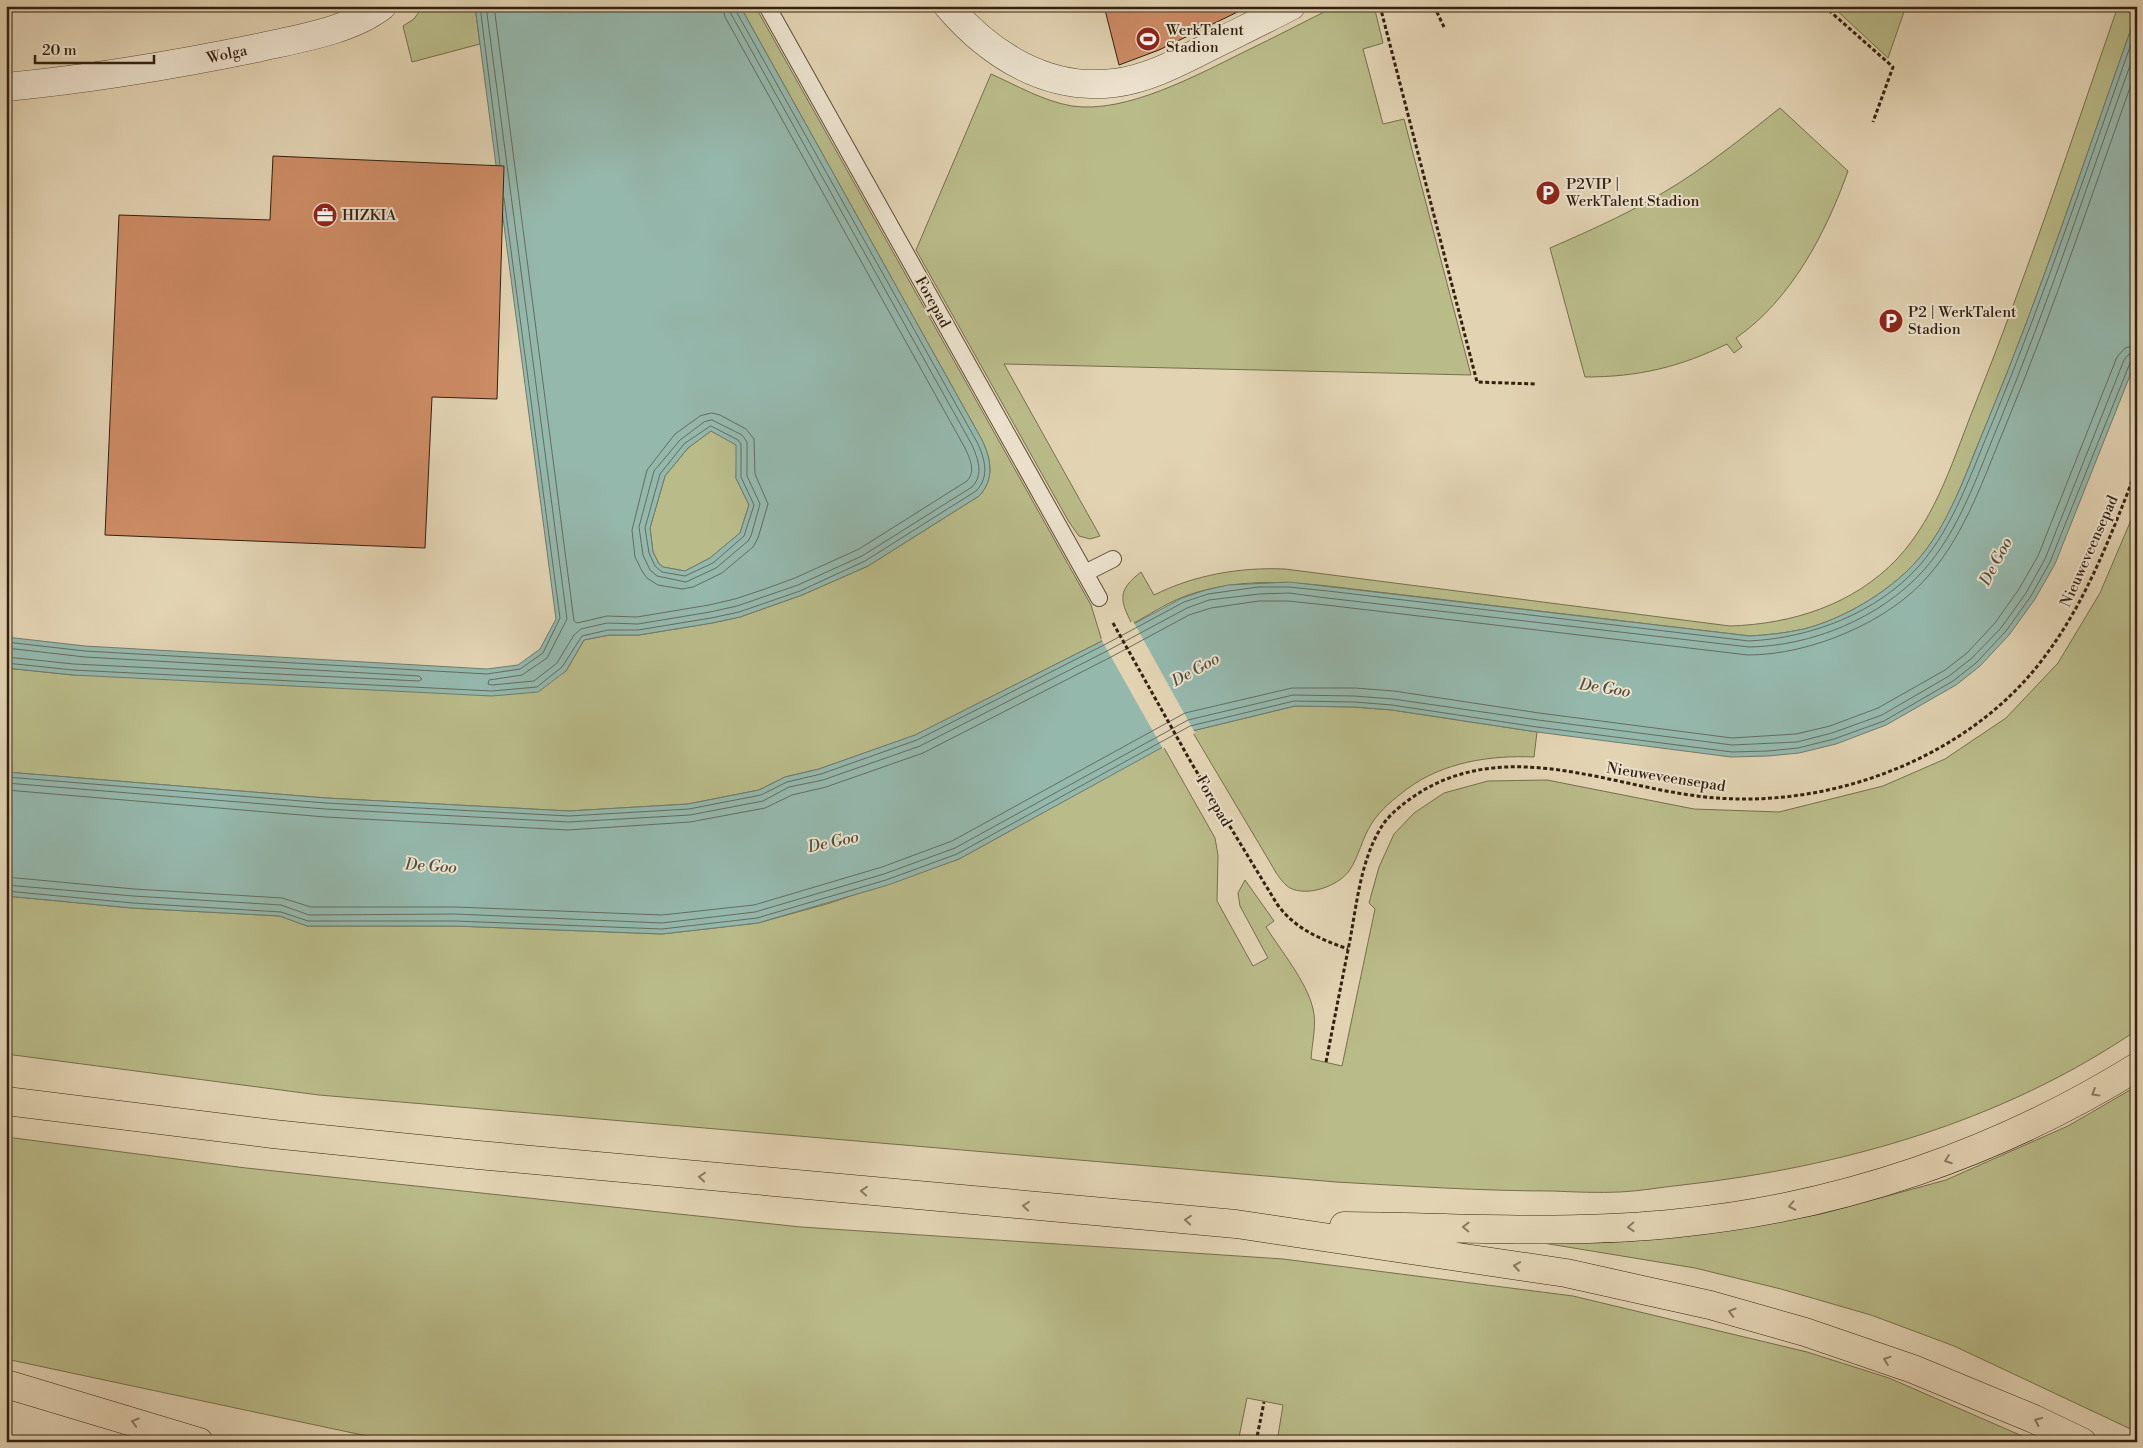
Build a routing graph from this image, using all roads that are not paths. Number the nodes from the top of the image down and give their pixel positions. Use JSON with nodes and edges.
{"nodes":[{"id":1,"x":382,"y":6,"type":"edge"},
{"id":2,"x":767,"y":6,"type":"edge"},
{"id":3,"x":948,"y":6,"type":"edge"},
{"id":4,"x":1292,"y":6,"type":"edge"},
{"id":5,"x":6,"y":87,"type":"edge"},
{"id":6,"x":1113,"y":559,"type":"dead end"},
{"id":7,"x":1085,"y":573,"type":"junction"},
{"id":8,"x":1099,"y":598,"type":"dead end"},
{"id":9,"x":2137,"y":1068,"type":"edge"},
{"id":10,"x":6,"y":1101,"type":"edge"},
{"id":11,"x":1236,"y":1224,"type":"junction"},
{"id":12,"x":6,"y":1384,"type":"edge"},
{"id":13,"x":199,"y":1442,"type":"edge"},
{"id":14,"x":2082,"y":1442,"type":"edge"}],
"edges":[{"from":1,"to":5,"type":"street","name":"Wolga"},
{"from":2,"to":7,"type":"lane","name":"Forepad"},
{"from":3,"to":4,"type":"street"},
{"from":6,"to":7,"type":"lane"},
{"from":7,"to":8,"type":"lane","name":"Forepad"},
{"from":9,"to":11,"type":"highway","one_way":true},
{"from":11,"to":10,"type":"highway","one_way":true},
{"from":14,"to":11,"type":"highway","one_way":true},
{"from":13,"to":12,"type":"highway","one_way":true}]}
